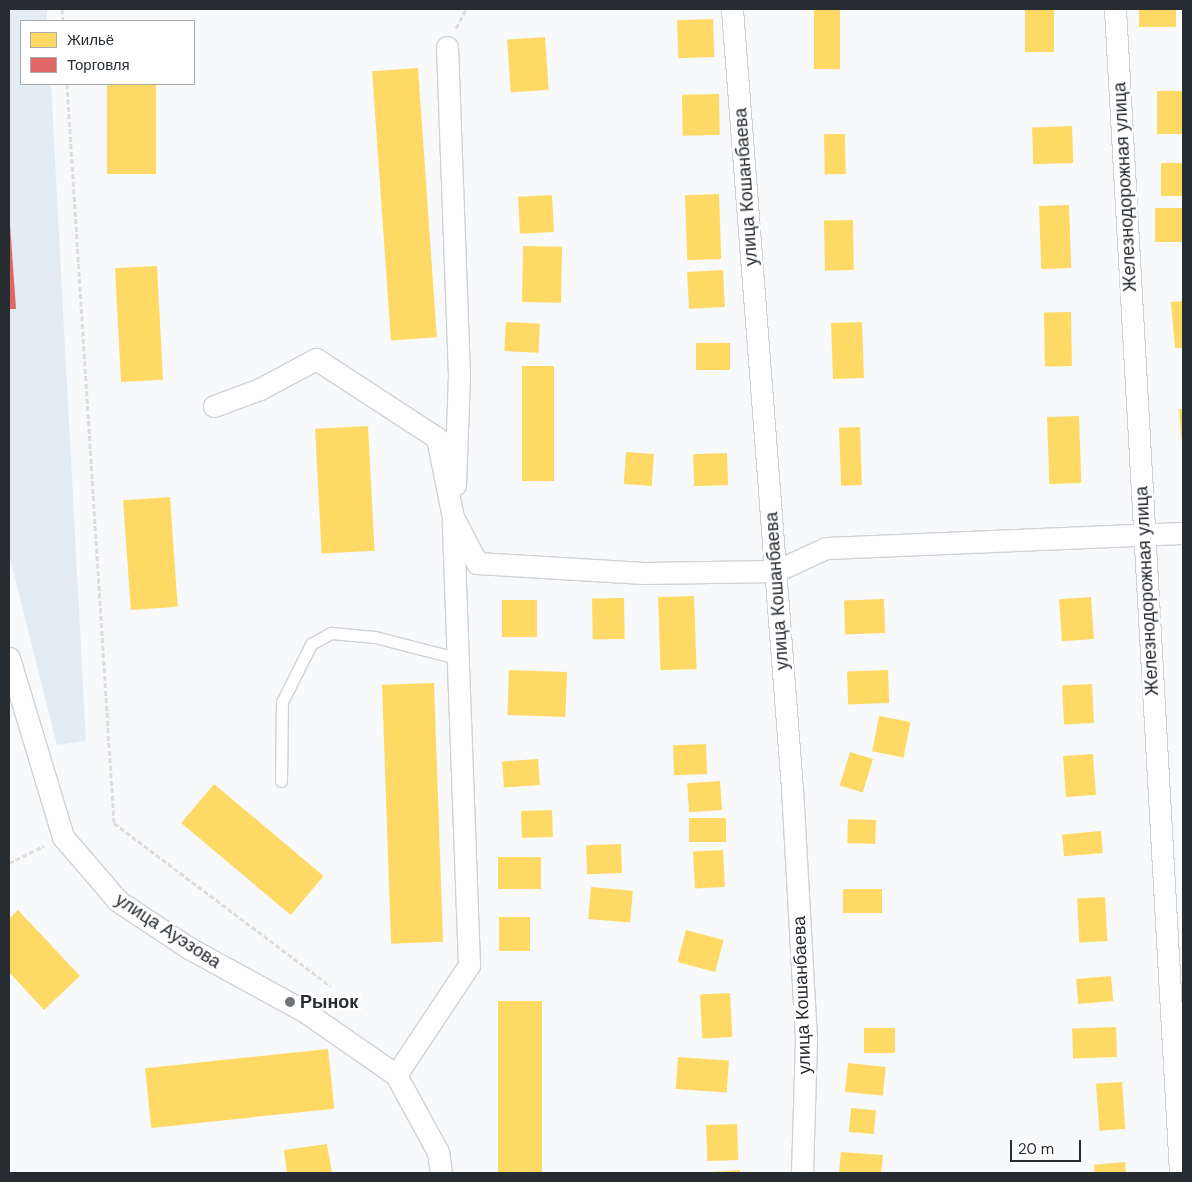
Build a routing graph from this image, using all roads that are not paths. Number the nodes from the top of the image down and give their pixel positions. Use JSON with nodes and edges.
{"nodes":[{"id":1,"x":732,"y":9,"type":"edge"},
{"id":2,"x":1115,"y":9,"type":"edge"},
{"id":3,"x":447,"y":47,"type":"dead end"},
{"id":4,"x":214,"y":406,"type":"dead end"},
{"id":5,"x":453,"y":517,"type":"junction"},
{"id":6,"x":1144,"y":532,"type":"junction"},
{"id":7,"x":1183,"y":533,"type":"edge"},
{"id":8,"x":776,"y":572,"type":"junction"},
{"id":9,"x":9,"y":658,"type":"edge"},
{"id":10,"x":456,"y":658,"type":"junction"},
{"id":11,"x":281,"y":781,"type":"dead end"},
{"id":12,"x":396,"y":1075,"type":"junction"},
{"id":13,"x":441,"y":1173,"type":"edge"},
{"id":14,"x":802,"y":1173,"type":"edge"},
{"id":15,"x":1180,"y":1173,"type":"edge"}],
"edges":[{"from":1,"to":8,"type":"street","name":"улица Кошанбаева"},
{"from":2,"to":6,"type":"street","name":"Железнодорожная улица"},
{"from":3,"to":5,"type":"street"},
{"from":4,"to":5,"type":"street"},
{"from":5,"to":8,"type":"street"},
{"from":5,"to":10,"type":"street"},
{"from":6,"to":7,"type":"street"},
{"from":6,"to":8,"type":"street"},
{"from":6,"to":15,"type":"street","name":"Железнодорожная улица"},
{"from":8,"to":14,"type":"street","name":"улица Кошанбаева"},
{"from":9,"to":12,"type":"street","name":"улица Ауэзова"},
{"from":10,"to":11,"type":"lane"},
{"from":10,"to":12,"type":"street"},
{"from":12,"to":13,"type":"street"}]}
